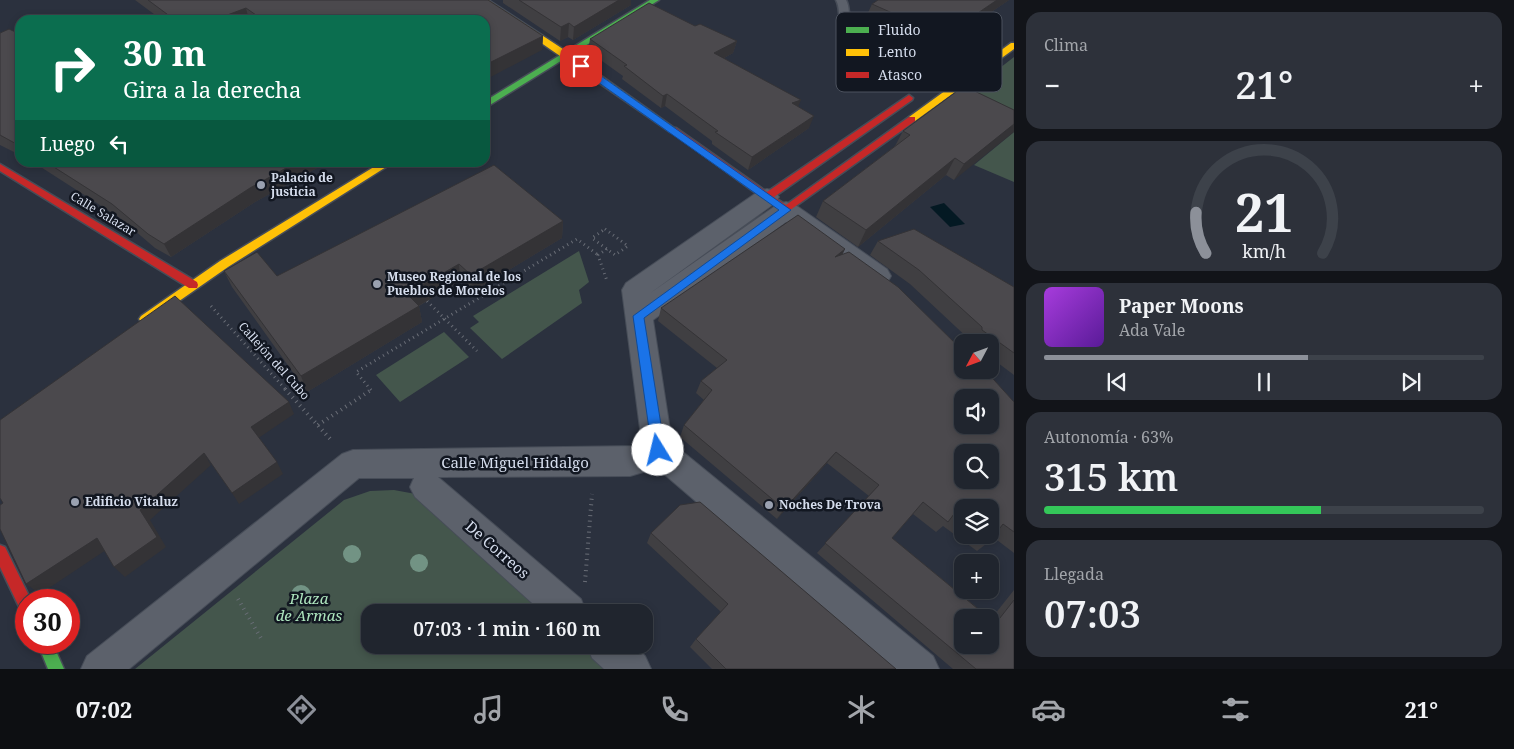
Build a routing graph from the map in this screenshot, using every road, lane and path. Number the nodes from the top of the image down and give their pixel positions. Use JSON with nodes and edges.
{"nodes":[{"id":1,"x":483,"y":0,"type":"edge"},
{"id":2,"x":655,"y":0,"type":"edge"},
{"id":3,"x":840,"y":0,"type":"edge"},
{"id":4,"x":845,"y":12,"type":"edge"},
{"id":5,"x":1014,"y":45,"type":"edge"},
{"id":6,"x":1002,"y":53,"type":"edge"},
{"id":7,"x":566,"y":55,"type":"junction"},
{"id":8,"x":917,"y":92,"type":"edge"},
{"id":9,"x":944,"y":92,"type":"edge"},
{"id":10,"x":490,"y":101,"type":"edge"},
{"id":11,"x":0,"y":167,"type":"edge"},
{"id":12,"x":382,"y":167,"type":"edge"},
{"id":13,"x":776,"y":204,"type":"junction"},
{"id":14,"x":607,"y":249,"type":"junction"},
{"id":15,"x":598,"y":255,"type":"junction"},
{"id":16,"x":607,"y":281,"type":"dead end"},
{"id":17,"x":192,"y":285,"type":"junction"},
{"id":18,"x":900,"y":292,"type":"edge"},
{"id":19,"x":427,"y":301,"type":"edge"},
{"id":20,"x":445,"y":319,"type":"junction"},
{"id":21,"x":136,"y":325,"type":"edge"},
{"id":22,"x":477,"y":351,"type":"dead end"},
{"id":23,"x":318,"y":425,"type":"junction"},
{"id":24,"x":335,"y":445,"type":"dead end"},
{"id":25,"x":658,"y":450,"type":"junction"},
{"id":26,"x":426,"y":487,"type":"dead end"},
{"id":27,"x":592,"y":494,"type":"dead end"},
{"id":28,"x":0,"y":552,"type":"edge"},
{"id":29,"x":584,"y":583,"type":"dead end"},
{"id":30,"x":18,"y":589,"type":"edge"},
{"id":31,"x":238,"y":599,"type":"dead end"},
{"id":32,"x":559,"y":604,"type":"edge"},
{"id":33,"x":262,"y":640,"type":"dead end"},
{"id":34,"x":48,"y":654,"type":"edge"},
{"id":35,"x":615,"y":654,"type":"edge"},
{"id":36,"x":53,"y":667,"type":"edge"},
{"id":37,"x":100,"y":669,"type":"edge"},
{"id":38,"x":632,"y":669,"type":"edge"},
{"id":39,"x":920,"y":669,"type":"edge"}],
"edges":[{"from":1,"to":7,"type":"street"},
{"from":2,"to":7,"type":"street"},
{"from":3,"to":4,"type":"lane"},
{"from":5,"to":6,"type":"street"},
{"from":7,"to":10,"type":"street"},
{"from":7,"to":13,"type":"street"},
{"from":8,"to":13,"type":"street"},
{"from":9,"to":13,"type":"street"},
{"from":11,"to":17,"type":"street","name":"Calle Salazar"},
{"from":12,"to":17,"type":"street"},
{"from":13,"to":18,"type":"street"},
{"from":13,"to":25,"type":"street"},
{"from":14,"to":14,"type":"path"},
{"from":14,"to":15,"type":"path"},
{"from":15,"to":16,"type":"path"},
{"from":15,"to":20,"type":"path"},
{"from":17,"to":21,"type":"street"},
{"from":17,"to":23,"type":"path","name":"Callejón del Cubo"},
{"from":19,"to":20,"type":"path"},
{"from":20,"to":22,"type":"path"},
{"from":20,"to":23,"type":"path"},
{"from":23,"to":24,"type":"path","name":"Callejón del Cubo"},
{"from":25,"to":37,"type":"street","name":"Calle Miguel Hidalgo"},
{"from":25,"to":39,"type":"street"},
{"from":26,"to":32,"type":"street","name":"De Correos"},
{"from":27,"to":29,"type":"path"},
{"from":28,"to":30,"type":"street"},
{"from":31,"to":33,"type":"path"},
{"from":34,"to":36,"type":"street"},
{"from":35,"to":38,"type":"street"}]}
